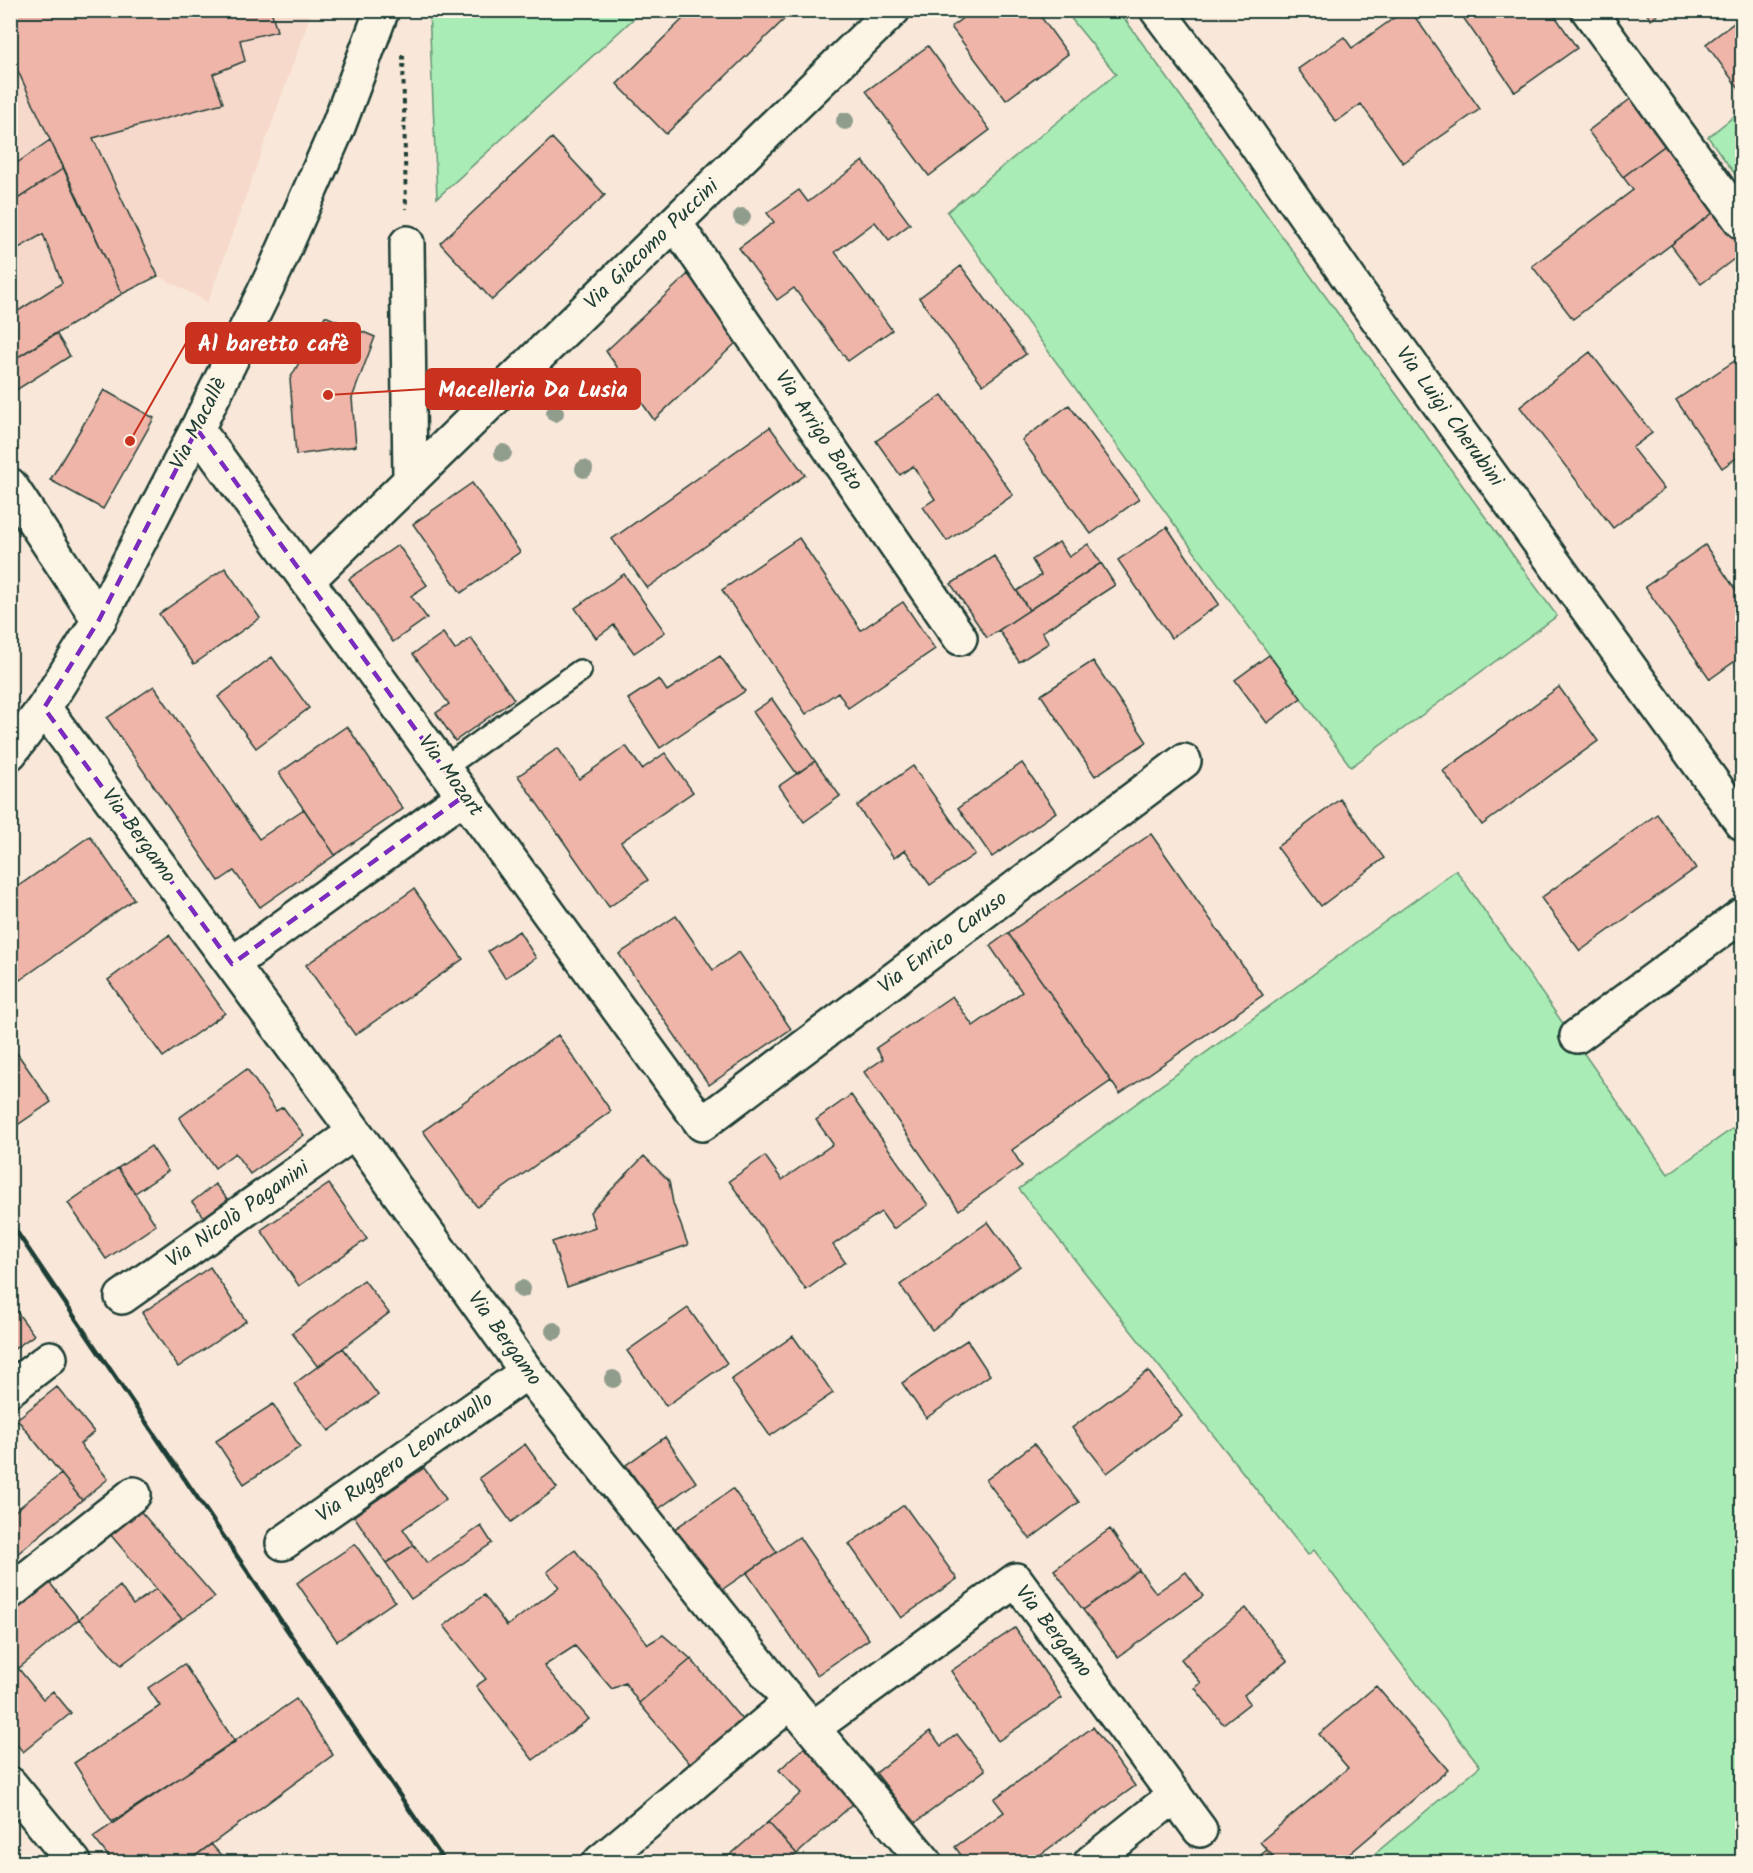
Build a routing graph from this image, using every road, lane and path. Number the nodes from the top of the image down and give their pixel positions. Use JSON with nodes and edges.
{"nodes":[{"id":1,"x":382,"y":10,"type":"edge"},
{"id":2,"x":893,"y":10,"type":"edge"},
{"id":3,"x":1157,"y":10,"type":"edge"},
{"id":4,"x":1588,"y":10,"type":"edge"},
{"id":5,"x":403,"y":54,"type":"dead end"},
{"id":6,"x":1743,"y":222,"type":"edge"},
{"id":7,"x":675,"y":223,"type":"junction"},
{"id":8,"x":407,"y":243,"type":"joint"},
{"id":9,"x":197,"y":429,"type":"junction"},
{"id":10,"x":410,"y":479,"type":"junction"},
{"id":11,"x":10,"y":485,"type":"edge"},
{"id":12,"x":308,"y":580,"type":"junction"},
{"id":13,"x":99,"y":620,"type":"junction"},
{"id":14,"x":960,"y":638,"type":"dead end"},
{"id":15,"x":580,"y":671,"type":"dead end"},
{"id":16,"x":44,"y":708,"type":"junction"},
{"id":17,"x":10,"y":753,"type":"edge"},
{"id":18,"x":1184,"y":761,"type":"dead end"},
{"id":19,"x":444,"y":768,"type":"junction"},
{"id":20,"x":464,"y":795,"type":"junction"},
{"id":21,"x":1743,"y":823,"type":"edge"},
{"id":22,"x":1743,"y":915,"type":"edge"},
{"id":23,"x":232,"y":964,"type":"junction"},
{"id":24,"x":1577,"y":1036,"type":"dead end"},
{"id":25,"x":702,"y":1124,"type":"joint"},
{"id":26,"x":355,"y":1132,"type":"junction"},
{"id":27,"x":122,"y":1297,"type":"dead end"},
{"id":28,"x":50,"y":1358,"type":"dead end"},
{"id":29,"x":527,"y":1372,"type":"junction"},
{"id":30,"x":10,"y":1389,"type":"edge"},
{"id":31,"x":134,"y":1494,"type":"dead end"},
{"id":32,"x":283,"y":1543,"type":"dead end"},
{"id":33,"x":10,"y":1592,"type":"edge"},
{"id":34,"x":791,"y":1702,"type":"junction"},
{"id":35,"x":813,"y":1728,"type":"junction"},
{"id":36,"x":10,"y":1784,"type":"edge"},
{"id":37,"x":1175,"y":1795,"type":"junction"},
{"id":38,"x":1200,"y":1830,"type":"dead end"},
{"id":39,"x":74,"y":1863,"type":"edge"},
{"id":40,"x":600,"y":1863,"type":"edge"},
{"id":41,"x":925,"y":1863,"type":"edge"},
{"id":42,"x":1090,"y":1863,"type":"edge"}],
"edges":[{"from":1,"to":9,"type":"street","name":"Via Macallè"},
{"from":2,"to":7,"type":"street","name":"Via Giacomo Puccini"},
{"from":3,"to":21,"type":"street","name":"Via Luigi Cherubini"},
{"from":4,"to":6,"type":"street"},
{"from":5,"to":8,"type":"path"},
{"from":7,"to":10,"type":"street","name":"Via Giacomo Puccini"},
{"from":7,"to":14,"type":"street","name":"Via Arrigo Boito"},
{"from":8,"to":10,"type":"street"},
{"from":9,"to":12,"type":"street","name":"Via Mozart"},
{"from":9,"to":13,"type":"street","name":"Via Macallè"},
{"from":10,"to":12,"type":"street","name":"Via Giacomo Puccini"},
{"from":11,"to":13,"type":"street"},
{"from":12,"to":19,"type":"street","name":"Via Mozart"},
{"from":13,"to":16,"type":"street","name":"Via Macallè"},
{"from":15,"to":19,"type":"lane"},
{"from":16,"to":17,"type":"street","name":"Via Macallè"},
{"from":16,"to":23,"type":"street","name":"Via Bergamo"},
{"from":18,"to":25,"type":"street","name":"Via Enrico Caruso"},
{"from":19,"to":20,"type":"street","name":"Via Mozart"},
{"from":20,"to":23,"type":"street"},
{"from":20,"to":25,"type":"street","name":"Via Mozart"},
{"from":22,"to":24,"type":"street"},
{"from":23,"to":26,"type":"street","name":"Via Bergamo"},
{"from":26,"to":27,"type":"street","name":"Via Nicolò Paganini"},
{"from":26,"to":29,"type":"street","name":"Via Bergamo"},
{"from":28,"to":30,"type":"street"},
{"from":29,"to":32,"type":"street","name":"Via Ruggero Leoncavallo"},
{"from":29,"to":34,"type":"street","name":"Via Bergamo"},
{"from":31,"to":33,"type":"street"},
{"from":34,"to":35,"type":"street","name":"Via Bergamo"},
{"from":34,"to":40,"type":"street"},
{"from":35,"to":37,"type":"street","name":"Via Bergamo"},
{"from":35,"to":41,"type":"street","name":"Via Bergamo"},
{"from":36,"to":39,"type":"street"},
{"from":37,"to":38,"type":"street","name":"Via Bergamo"},
{"from":37,"to":42,"type":"street"}]}
